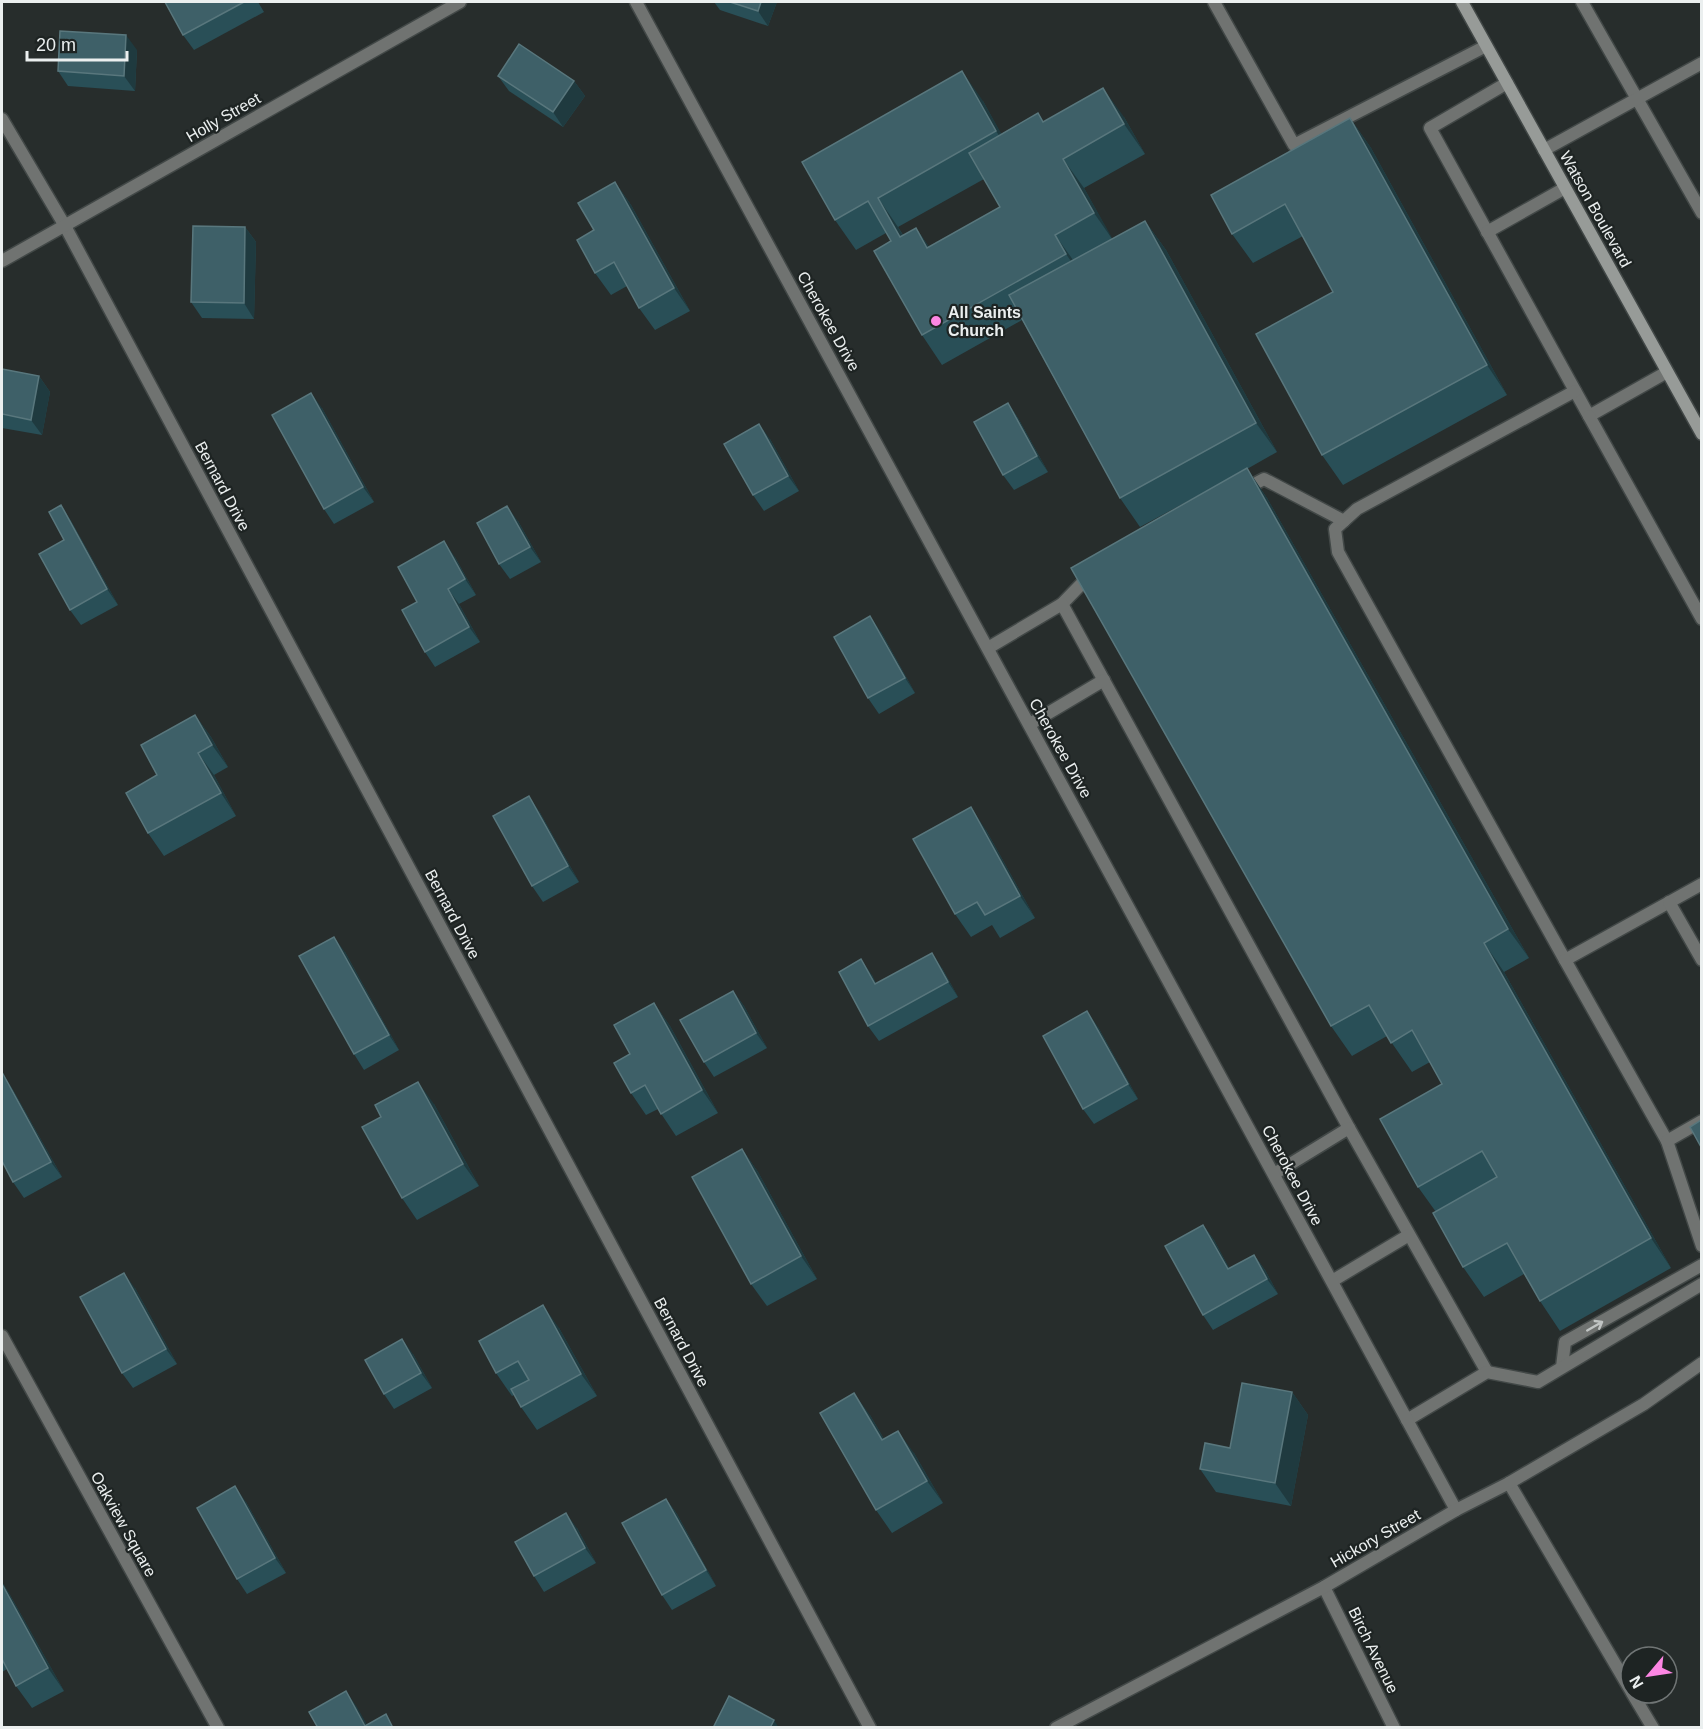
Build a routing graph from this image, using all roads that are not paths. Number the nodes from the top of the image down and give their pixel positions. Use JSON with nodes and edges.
{"nodes":[{"id":1,"x":460,"y":2,"type":"edge"},
{"id":2,"x":636,"y":2,"type":"edge"},
{"id":3,"x":1214,"y":2,"type":"edge"},
{"id":4,"x":1462,"y":2,"type":"edge"},
{"id":5,"x":1582,"y":2,"type":"edge"},
{"id":6,"x":1486,"y":45,"type":"junction"},
{"id":7,"x":1701,"y":63,"type":"edge"},
{"id":8,"x":1507,"y":83,"type":"junction"},
{"id":9,"x":1636,"y":98,"type":"junction"},
{"id":10,"x":2,"y":119,"type":"edge"},
{"id":11,"x":1544,"y":150,"type":"junction"},
{"id":12,"x":1565,"y":188,"type":"junction"},
{"id":13,"x":1701,"y":213,"type":"edge"},
{"id":14,"x":65,"y":226,"type":"junction"},
{"id":15,"x":1487,"y":232,"type":"junction"},
{"id":16,"x":2,"y":261,"type":"edge"},
{"id":17,"x":1667,"y":372,"type":"junction"},
{"id":18,"x":1575,"y":391,"type":"junction"},
{"id":19,"x":1589,"y":416,"type":"junction"},
{"id":20,"x":1701,"y":434,"type":"edge"},
{"id":21,"x":1233,"y":495,"type":"edge"},
{"id":22,"x":1344,"y":521,"type":"junction"},
{"id":23,"x":1099,"y":565,"type":"edge"},
{"id":24,"x":1062,"y":604,"type":"junction"},
{"id":25,"x":1701,"y":619,"type":"edge"},
{"id":26,"x":988,"y":648,"type":"junction"},
{"id":27,"x":1104,"y":680,"type":"junction"},
{"id":28,"x":1029,"y":724,"type":"junction"},
{"id":29,"x":1701,"y":884,"type":"edge"},
{"id":30,"x":1669,"y":902,"type":"junction"},
{"id":31,"x":1565,"y":960,"type":"junction"},
{"id":32,"x":1701,"y":960,"type":"edge"},
{"id":33,"x":1701,"y":1121,"type":"edge"},
{"id":34,"x":1349,"y":1128,"type":"junction"},
{"id":35,"x":1667,"y":1141,"type":"junction"},
{"id":36,"x":1274,"y":1174,"type":"junction"},
{"id":37,"x":1409,"y":1235,"type":"junction"},
{"id":38,"x":1701,"y":1246,"type":"edge"},
{"id":39,"x":1701,"y":1265,"type":"edge"},
{"id":40,"x":1332,"y":1281,"type":"junction"},
{"id":41,"x":1701,"y":1284,"type":"edge"},
{"id":42,"x":2,"y":1336,"type":"edge"},
{"id":43,"x":1701,"y":1363,"type":"edge"},
{"id":44,"x":1562,"y":1367,"type":"junction"},
{"id":45,"x":1487,"y":1372,"type":"junction"},
{"id":46,"x":1407,"y":1420,"type":"junction"},
{"id":47,"x":1509,"y":1483,"type":"junction"},
{"id":48,"x":1456,"y":1510,"type":"junction"},
{"id":49,"x":1324,"y":1587,"type":"junction"},
{"id":50,"x":1619,"y":1670,"type":"edge"},
{"id":51,"x":1640,"y":1705,"type":"edge"},
{"id":52,"x":218,"y":1728,"type":"edge"},
{"id":53,"x":870,"y":1728,"type":"edge"},
{"id":54,"x":1056,"y":1728,"type":"edge"},
{"id":55,"x":1394,"y":1728,"type":"edge"},
{"id":56,"x":1653,"y":1728,"type":"edge"}],
"edges":[{"from":1,"to":14,"type":"street","name":"Holly Street"},
{"from":2,"to":26,"type":"street","name":"Cherokee Drive"},
{"from":3,"to":6,"type":"street"},
{"from":4,"to":6,"type":"main road","name":"Watson Boulevard"},
{"from":5,"to":9,"type":"street"},
{"from":6,"to":8,"type":"main road","name":"Watson Boulevard"},
{"from":7,"to":9,"type":"street"},
{"from":8,"to":11,"type":"main road","name":"Watson Boulevard"},
{"from":8,"to":15,"type":"street"},
{"from":9,"to":11,"type":"street"},
{"from":9,"to":13,"type":"street"},
{"from":10,"to":14,"type":"street","name":"Bernard Drive"},
{"from":11,"to":12,"type":"main road","name":"Watson Boulevard"},
{"from":12,"to":15,"type":"street"},
{"from":12,"to":17,"type":"main road","name":"Watson Boulevard"},
{"from":14,"to":16,"type":"street","name":"Holly Street"},
{"from":14,"to":53,"type":"street","name":"Bernard Drive"},
{"from":15,"to":18,"type":"street"},
{"from":17,"to":19,"type":"street"},
{"from":17,"to":20,"type":"main road","name":"Watson Boulevard"},
{"from":18,"to":19,"type":"street"},
{"from":18,"to":22,"type":"street"},
{"from":19,"to":25,"type":"street"},
{"from":21,"to":22,"type":"street"},
{"from":22,"to":31,"type":"street"},
{"from":23,"to":24,"type":"street"},
{"from":24,"to":26,"type":"street"},
{"from":24,"to":27,"type":"street"},
{"from":26,"to":28,"type":"street","name":"Cherokee Drive"},
{"from":27,"to":28,"type":"street"},
{"from":27,"to":34,"type":"street"},
{"from":28,"to":36,"type":"street","name":"Cherokee Drive"},
{"from":29,"to":30,"type":"street"},
{"from":30,"to":31,"type":"street"},
{"from":30,"to":32,"type":"street"},
{"from":31,"to":35,"type":"street"},
{"from":33,"to":35,"type":"street"},
{"from":34,"to":36,"type":"street"},
{"from":34,"to":37,"type":"street"},
{"from":35,"to":38,"type":"street"},
{"from":36,"to":40,"type":"street","name":"Cherokee Drive"},
{"from":37,"to":40,"type":"street"},
{"from":37,"to":45,"type":"street"},
{"from":44,"to":39,"type":"street","one_way":true},
{"from":40,"to":46,"type":"street","name":"Cherokee Drive"},
{"from":41,"to":44,"type":"street"},
{"from":42,"to":52,"type":"street","name":"Oakview Square"},
{"from":43,"to":47,"type":"street","name":"Hickory Street"},
{"from":44,"to":45,"type":"street"},
{"from":45,"to":46,"type":"street"},
{"from":46,"to":48,"type":"street","name":"Cherokee Drive"},
{"from":47,"to":48,"type":"street","name":"Hickory Street"},
{"from":47,"to":50,"type":"street"},
{"from":48,"to":49,"type":"street","name":"Hickory Street"},
{"from":49,"to":54,"type":"street","name":"Hickory Street"},
{"from":49,"to":55,"type":"street","name":"Birch Avenue"},
{"from":51,"to":56,"type":"street"}]}
